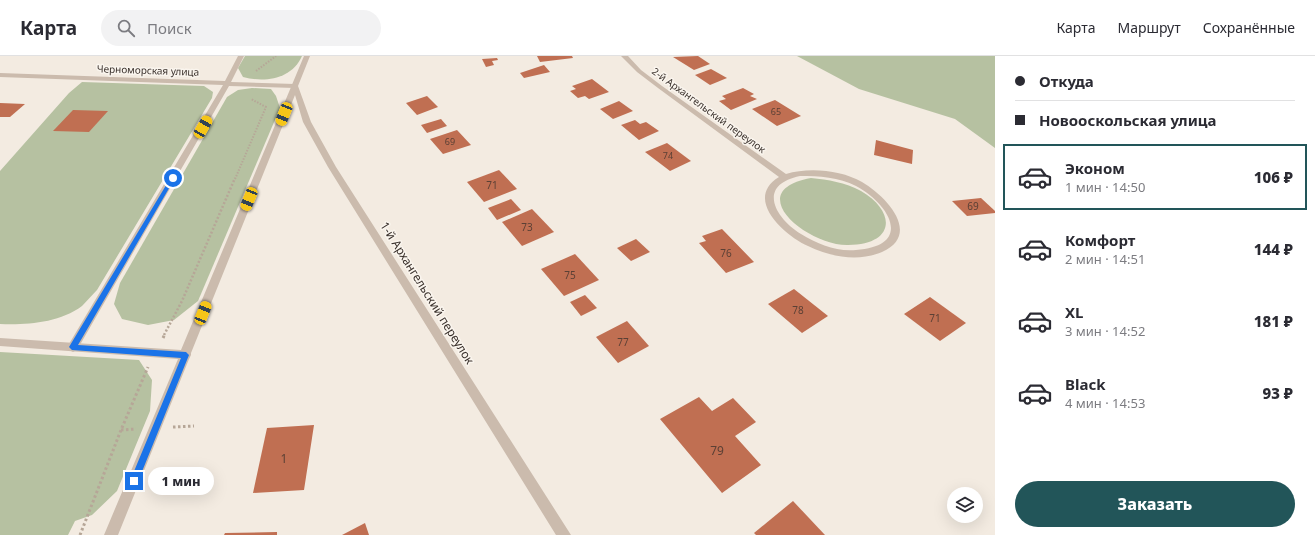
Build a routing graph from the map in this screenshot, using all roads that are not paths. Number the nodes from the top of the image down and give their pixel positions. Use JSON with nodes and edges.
{"nodes":[{"id":1,"x":241,"y":56,"type":"edge"},
{"id":2,"x":308,"y":56,"type":"edge"},
{"id":3,"x":624,"y":56,"type":"edge"},
{"id":4,"x":0,"y":75,"type":"edge"},
{"id":5,"x":228,"y":83,"type":"junction"},
{"id":6,"x":295,"y":86,"type":"junction"},
{"id":7,"x":784,"y":177,"type":"junction"},
{"id":8,"x":0,"y":342,"type":"edge"},
{"id":9,"x":72,"y":347,"type":"junction"},
{"id":10,"x":186,"y":355,"type":"junction"},
{"id":11,"x":112,"y":535,"type":"edge"},
{"id":12,"x":564,"y":535,"type":"edge"}],
"edges":[{"from":1,"to":5,"type":"street"},
{"from":2,"to":6,"type":"street"},
{"from":3,"to":7,"type":"street","name":"2-й Архангельский переулок"},
{"from":4,"to":5,"type":"street","name":"Черноморская улица"},
{"from":5,"to":6,"type":"street","name":"Черноморская улица"},
{"from":5,"to":9,"type":"street"},
{"from":6,"to":10,"type":"street"},
{"from":6,"to":12,"type":"street","name":"1-й Архангельский переулок"},
{"from":7,"to":7,"type":"street"},
{"from":8,"to":9,"type":"street"},
{"from":9,"to":10,"type":"street"},
{"from":10,"to":11,"type":"street"}]}
